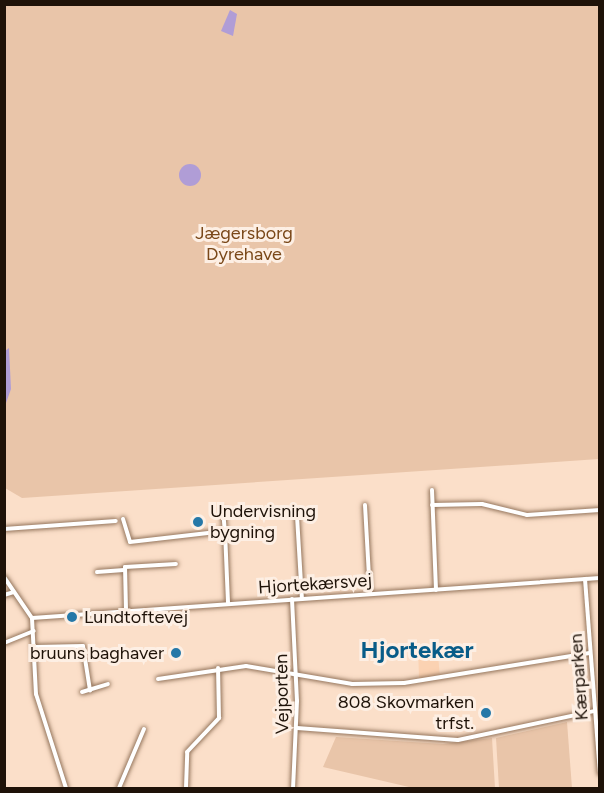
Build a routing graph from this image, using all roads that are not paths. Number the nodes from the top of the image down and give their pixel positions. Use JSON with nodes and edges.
{"nodes":[{"id":1,"x":432,"y":490,"type":"dead end"},
{"id":2,"x":432,"y":505,"type":"junction"},
{"id":3,"x":365,"y":506,"type":"dead end"},
{"id":4,"x":223,"y":510,"type":"dead end"},
{"id":5,"x":600,"y":510,"type":"edge"},
{"id":6,"x":297,"y":516,"type":"dead end"},
{"id":7,"x":123,"y":519,"type":"dead end"},
{"id":8,"x":116,"y":521,"type":"dead end"},
{"id":9,"x":4,"y":529,"type":"edge"},
{"id":10,"x":225,"y":531,"type":"junction"},
{"id":11,"x":176,"y":564,"type":"dead end"},
{"id":12,"x":124,"y":570,"type":"junction"},
{"id":13,"x":97,"y":572,"type":"dead end"},
{"id":14,"x":4,"y":577,"type":"edge"},
{"id":15,"x":600,"y":578,"type":"edge"},
{"id":16,"x":585,"y":579,"type":"junction"},
{"id":17,"x":436,"y":590,"type":"junction"},
{"id":18,"x":14,"y":592,"type":"junction"},
{"id":19,"x":370,"y":594,"type":"junction"},
{"id":20,"x":4,"y":595,"type":"edge"},
{"id":21,"x":302,"y":598,"type":"junction"},
{"id":22,"x":292,"y":599,"type":"junction"},
{"id":23,"x":228,"y":603,"type":"junction"},
{"id":24,"x":126,"y":610,"type":"junction"},
{"id":25,"x":32,"y":618,"type":"junction"},
{"id":26,"x":34,"y":632,"type":"junction"},
{"id":27,"x":4,"y":643,"type":"edge"},
{"id":28,"x":36,"y":647,"type":"junction"},
{"id":29,"x":590,"y":653,"type":"junction"},
{"id":30,"x":218,"y":668,"type":"junction"},
{"id":31,"x":296,"y":675,"type":"junction"},
{"id":32,"x":158,"y":679,"type":"dead end"},
{"id":33,"x":600,"y":681,"type":"edge"},
{"id":34,"x":593,"y":683,"type":"junction"},
{"id":35,"x":108,"y":684,"type":"dead end"},
{"id":36,"x":90,"y":690,"type":"junction"},
{"id":37,"x":82,"y":692,"type":"dead end"},
{"id":38,"x":595,"y":711,"type":"junction"},
{"id":39,"x":297,"y":728,"type":"junction"},
{"id":40,"x":144,"y":729,"type":"dead end"},
{"id":41,"x":600,"y":773,"type":"edge"},
{"id":42,"x":66,"y":789,"type":"edge"},
{"id":43,"x":119,"y":789,"type":"edge"},
{"id":44,"x":186,"y":789,"type":"edge"},
{"id":45,"x":293,"y":789,"type":"edge"}],
"edges":[{"from":1,"to":2,"type":"street"},
{"from":2,"to":5,"type":"street"},
{"from":2,"to":17,"type":"street"},
{"from":3,"to":19,"type":"street"},
{"from":4,"to":10,"type":"street"},
{"from":6,"to":21,"type":"street"},
{"from":7,"to":10,"type":"street"},
{"from":8,"to":9,"type":"street"},
{"from":10,"to":23,"type":"street"},
{"from":11,"to":12,"type":"street"},
{"from":12,"to":13,"type":"street"},
{"from":12,"to":24,"type":"street"},
{"from":14,"to":18,"type":"street"},
{"from":15,"to":16,"type":"street","name":"Hjortekærsvej"},
{"from":16,"to":17,"type":"street","name":"Hjortekærsvej"},
{"from":16,"to":29,"type":"street","name":"Kærparken"},
{"from":17,"to":19,"type":"street","name":"Hjortekærsvej"},
{"from":18,"to":20,"type":"street"},
{"from":18,"to":25,"type":"street"},
{"from":19,"to":21,"type":"street","name":"Hjortekærsvej"},
{"from":21,"to":22,"type":"street","name":"Hjortekærsvej"},
{"from":22,"to":23,"type":"street","name":"Hjortekærsvej"},
{"from":22,"to":31,"type":"street","name":"Vejporten"},
{"from":23,"to":24,"type":"street","name":"Hjortekærsvej"},
{"from":24,"to":25,"type":"street","name":"Hjortekærsvej"},
{"from":25,"to":26,"type":"street"},
{"from":26,"to":27,"type":"street"},
{"from":26,"to":28,"type":"street"},
{"from":28,"to":36,"type":"street"},
{"from":28,"to":42,"type":"street"},
{"from":29,"to":31,"type":"street"},
{"from":29,"to":34,"type":"street","name":"Kærparken"},
{"from":30,"to":31,"type":"street"},
{"from":30,"to":32,"type":"street"},
{"from":30,"to":44,"type":"street"},
{"from":31,"to":39,"type":"street","name":"Vejporten"},
{"from":33,"to":34,"type":"street"},
{"from":34,"to":38,"type":"street","name":"Kærparken"},
{"from":35,"to":36,"type":"street"},
{"from":36,"to":37,"type":"street"},
{"from":38,"to":39,"type":"street"},
{"from":38,"to":41,"type":"street","name":"Kærparken"},
{"from":39,"to":45,"type":"street","name":"Vejporten"},
{"from":40,"to":43,"type":"street"}]}
